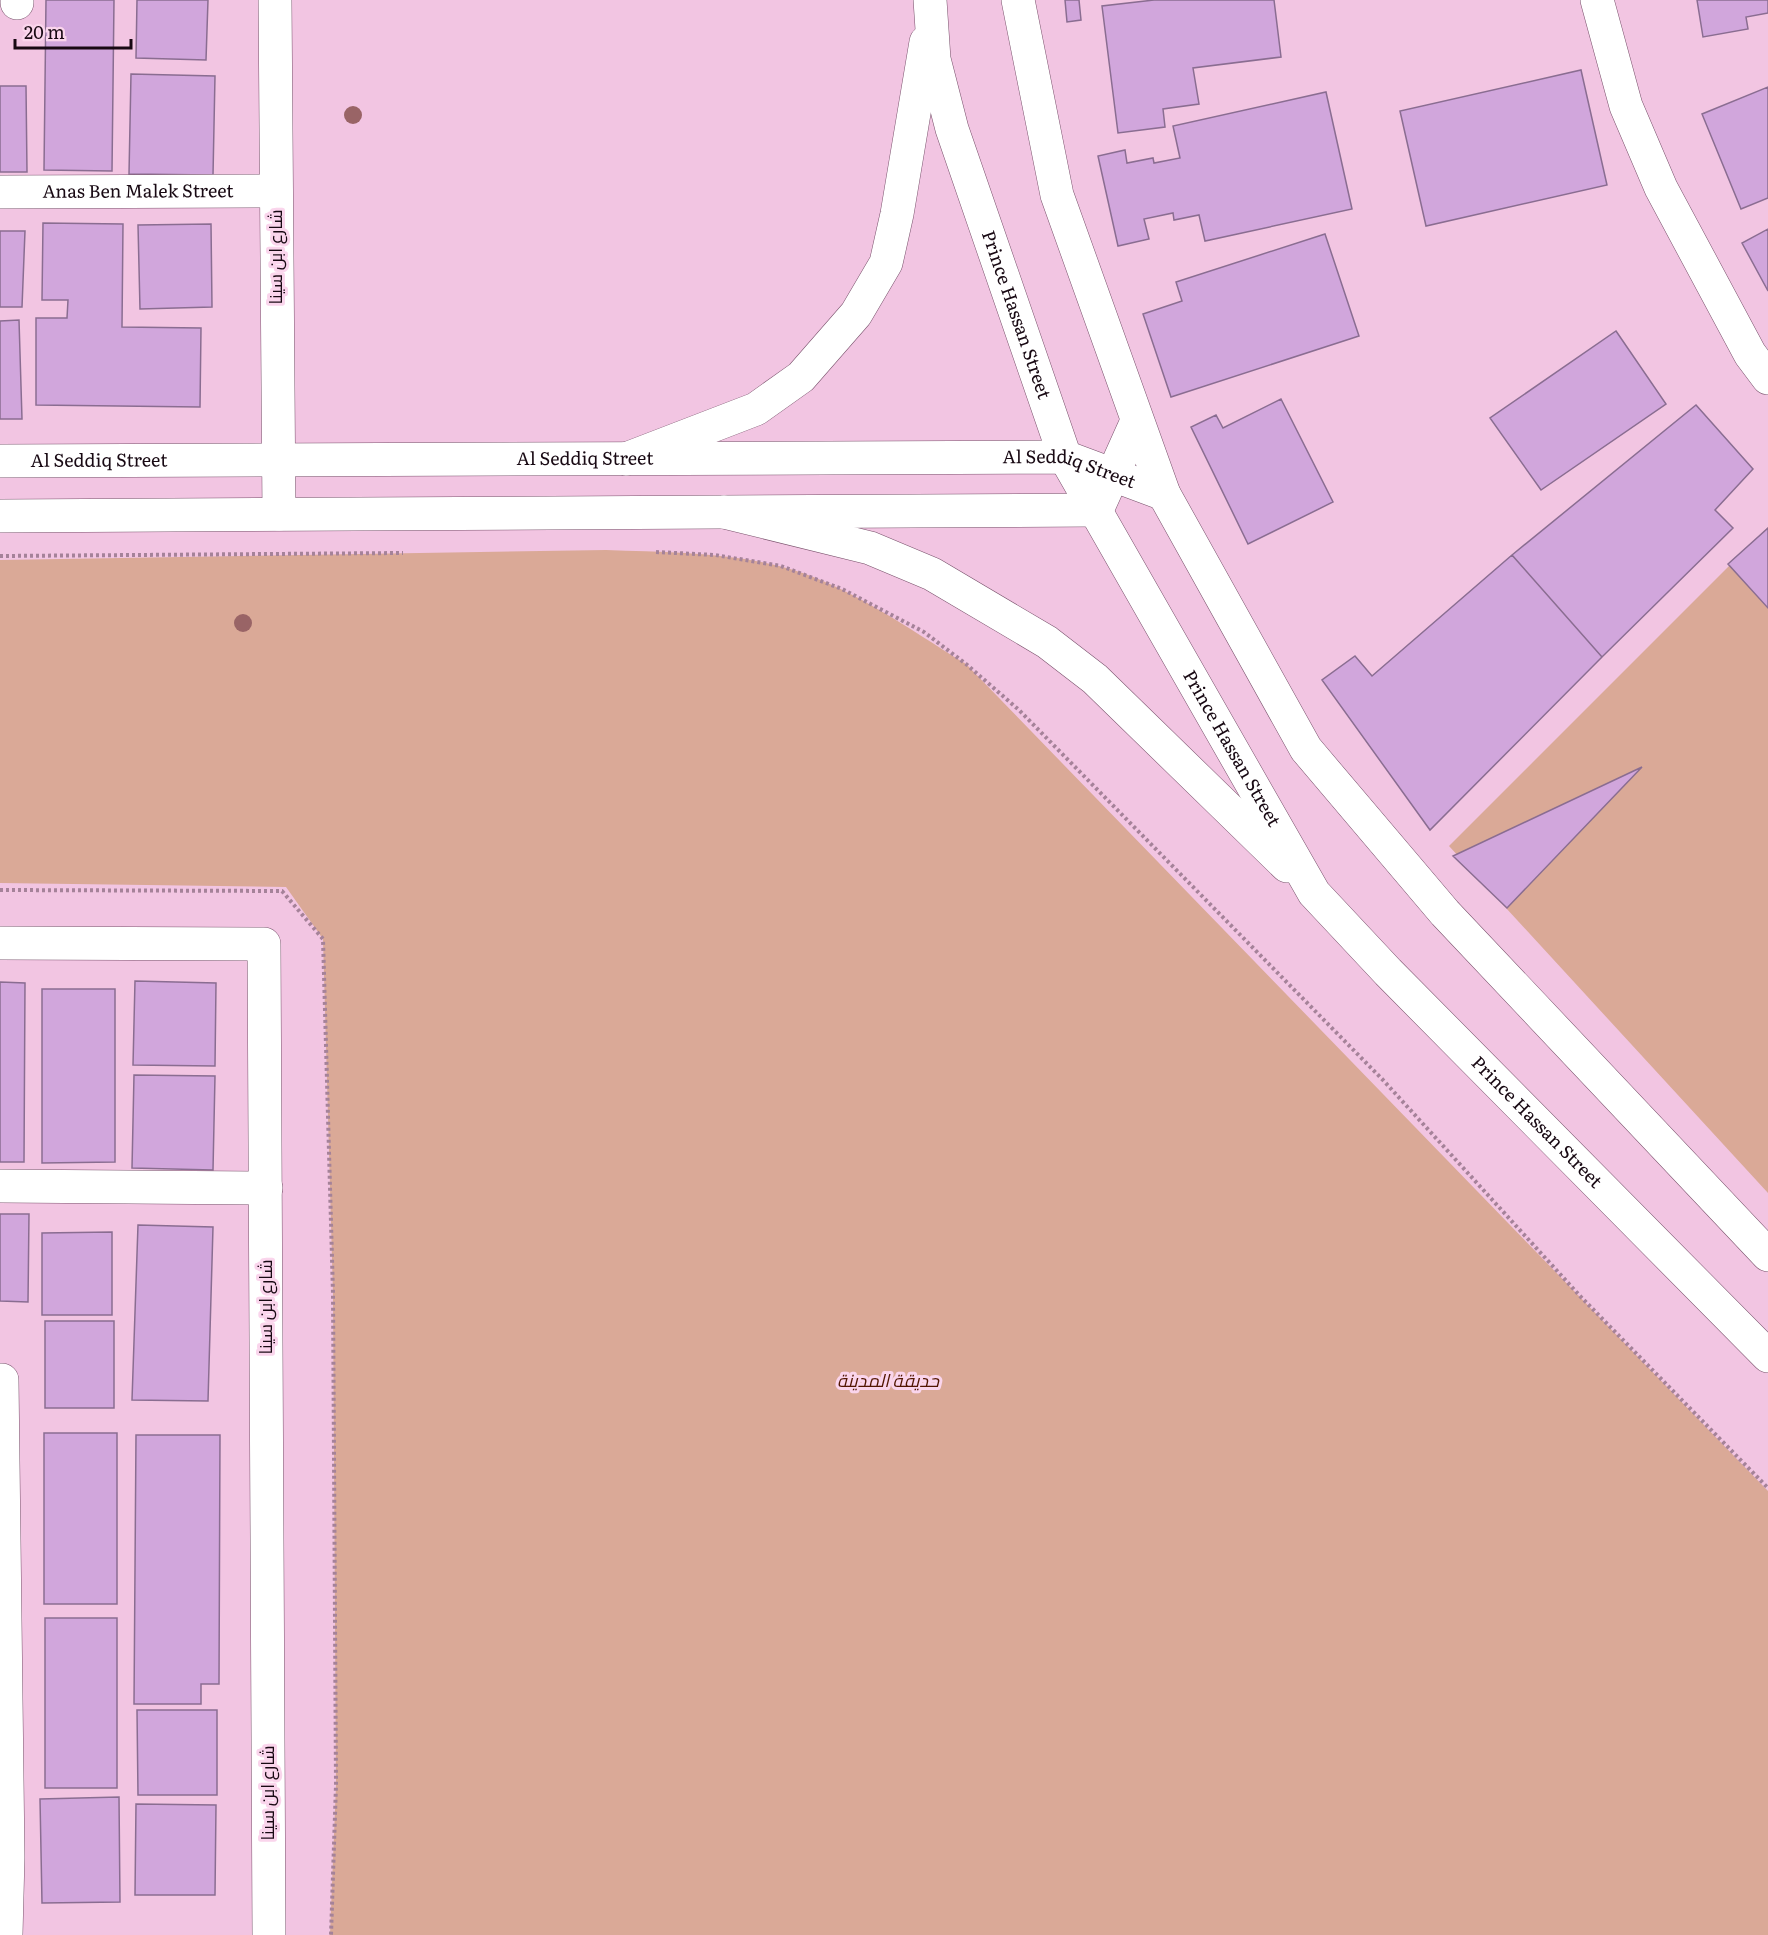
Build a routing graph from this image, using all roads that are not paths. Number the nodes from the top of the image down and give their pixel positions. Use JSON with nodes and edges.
{"nodes":[{"id":1,"x":275,"y":0,"type":"edge"},
{"id":2,"x":1018,"y":0,"type":"edge"},
{"id":3,"x":1597,"y":0,"type":"edge"},
{"id":4,"x":930,"y":10,"type":"edge"},
{"id":5,"x":276,"y":191,"type":"junction"},
{"id":6,"x":0,"y":192,"type":"edge"},
{"id":7,"x":1768,"y":378,"type":"edge"},
{"id":8,"x":1137,"y":421,"type":"junction"},
{"id":9,"x":1065,"y":457,"type":"junction"},
{"id":10,"x":626,"y":459,"type":"junction"},
{"id":11,"x":277,"y":460,"type":"junction"},
{"id":12,"x":0,"y":461,"type":"edge"},
{"id":13,"x":1112,"y":475,"type":"junction"},
{"id":14,"x":1164,"y":494,"type":"junction"},
{"id":15,"x":1097,"y":510,"type":"junction"},
{"id":16,"x":724,"y":512,"type":"junction"},
{"id":17,"x":279,"y":514,"type":"junction"},
{"id":18,"x":0,"y":516,"type":"edge"},
{"id":19,"x":1314,"y":893,"type":"junction"},
{"id":20,"x":0,"y":943,"type":"edge"},
{"id":21,"x":0,"y":1186,"type":"edge"},
{"id":22,"x":266,"y":1188,"type":"junction"},
{"id":23,"x":1768,"y":1255,"type":"edge"},
{"id":24,"x":1768,"y":1356,"type":"edge"},
{"id":25,"x":0,"y":1380,"type":"edge"},
{"id":26,"x":6,"y":1935,"type":"edge"},
{"id":27,"x":269,"y":1935,"type":"edge"}],
"edges":[{"from":1,"to":5,"type":"street","name":"شارع ابن سينا"},
{"from":2,"to":8,"type":"street"},
{"from":3,"to":7,"type":"street"},
{"from":4,"to":9,"type":"street","name":"Prince Hassan Street"},
{"from":4,"to":10,"type":"street"},
{"from":5,"to":6,"type":"street","name":"Anas Ben Malek Street"},
{"from":5,"to":11,"type":"street","name":"شارع ابن سينا"},
{"from":8,"to":13,"type":"street"},
{"from":8,"to":14,"type":"street"},
{"from":9,"to":10,"type":"street","name":"Al Seddiq Street"},
{"from":9,"to":13,"type":"street","name":"Al Seddiq Street"},
{"from":9,"to":15,"type":"street","name":"Prince Hassan Street"},
{"from":10,"to":11,"type":"street","name":"Al Seddiq Street"},
{"from":11,"to":12,"type":"street","name":"Al Seddiq Street"},
{"from":11,"to":17,"type":"street","name":"شارع ابن سينا"},
{"from":13,"to":14,"type":"street","name":"Al Seddiq Street"},
{"from":13,"to":15,"type":"street"},
{"from":14,"to":23,"type":"street"},
{"from":15,"to":16,"type":"street","name":"Al Seddiq Street"},
{"from":15,"to":19,"type":"street","name":"Prince Hassan Street"},
{"from":16,"to":17,"type":"street","name":"Al Seddiq Street"},
{"from":16,"to":19,"type":"street"},
{"from":17,"to":18,"type":"street","name":"Al Seddiq Street"},
{"from":19,"to":24,"type":"street","name":"Prince Hassan Street"},
{"from":20,"to":22,"type":"street","name":"شارع ابن سينا"},
{"from":21,"to":22,"type":"street"},
{"from":22,"to":27,"type":"street","name":"شارع ابن سينا"},
{"from":25,"to":26,"type":"street"}]}
